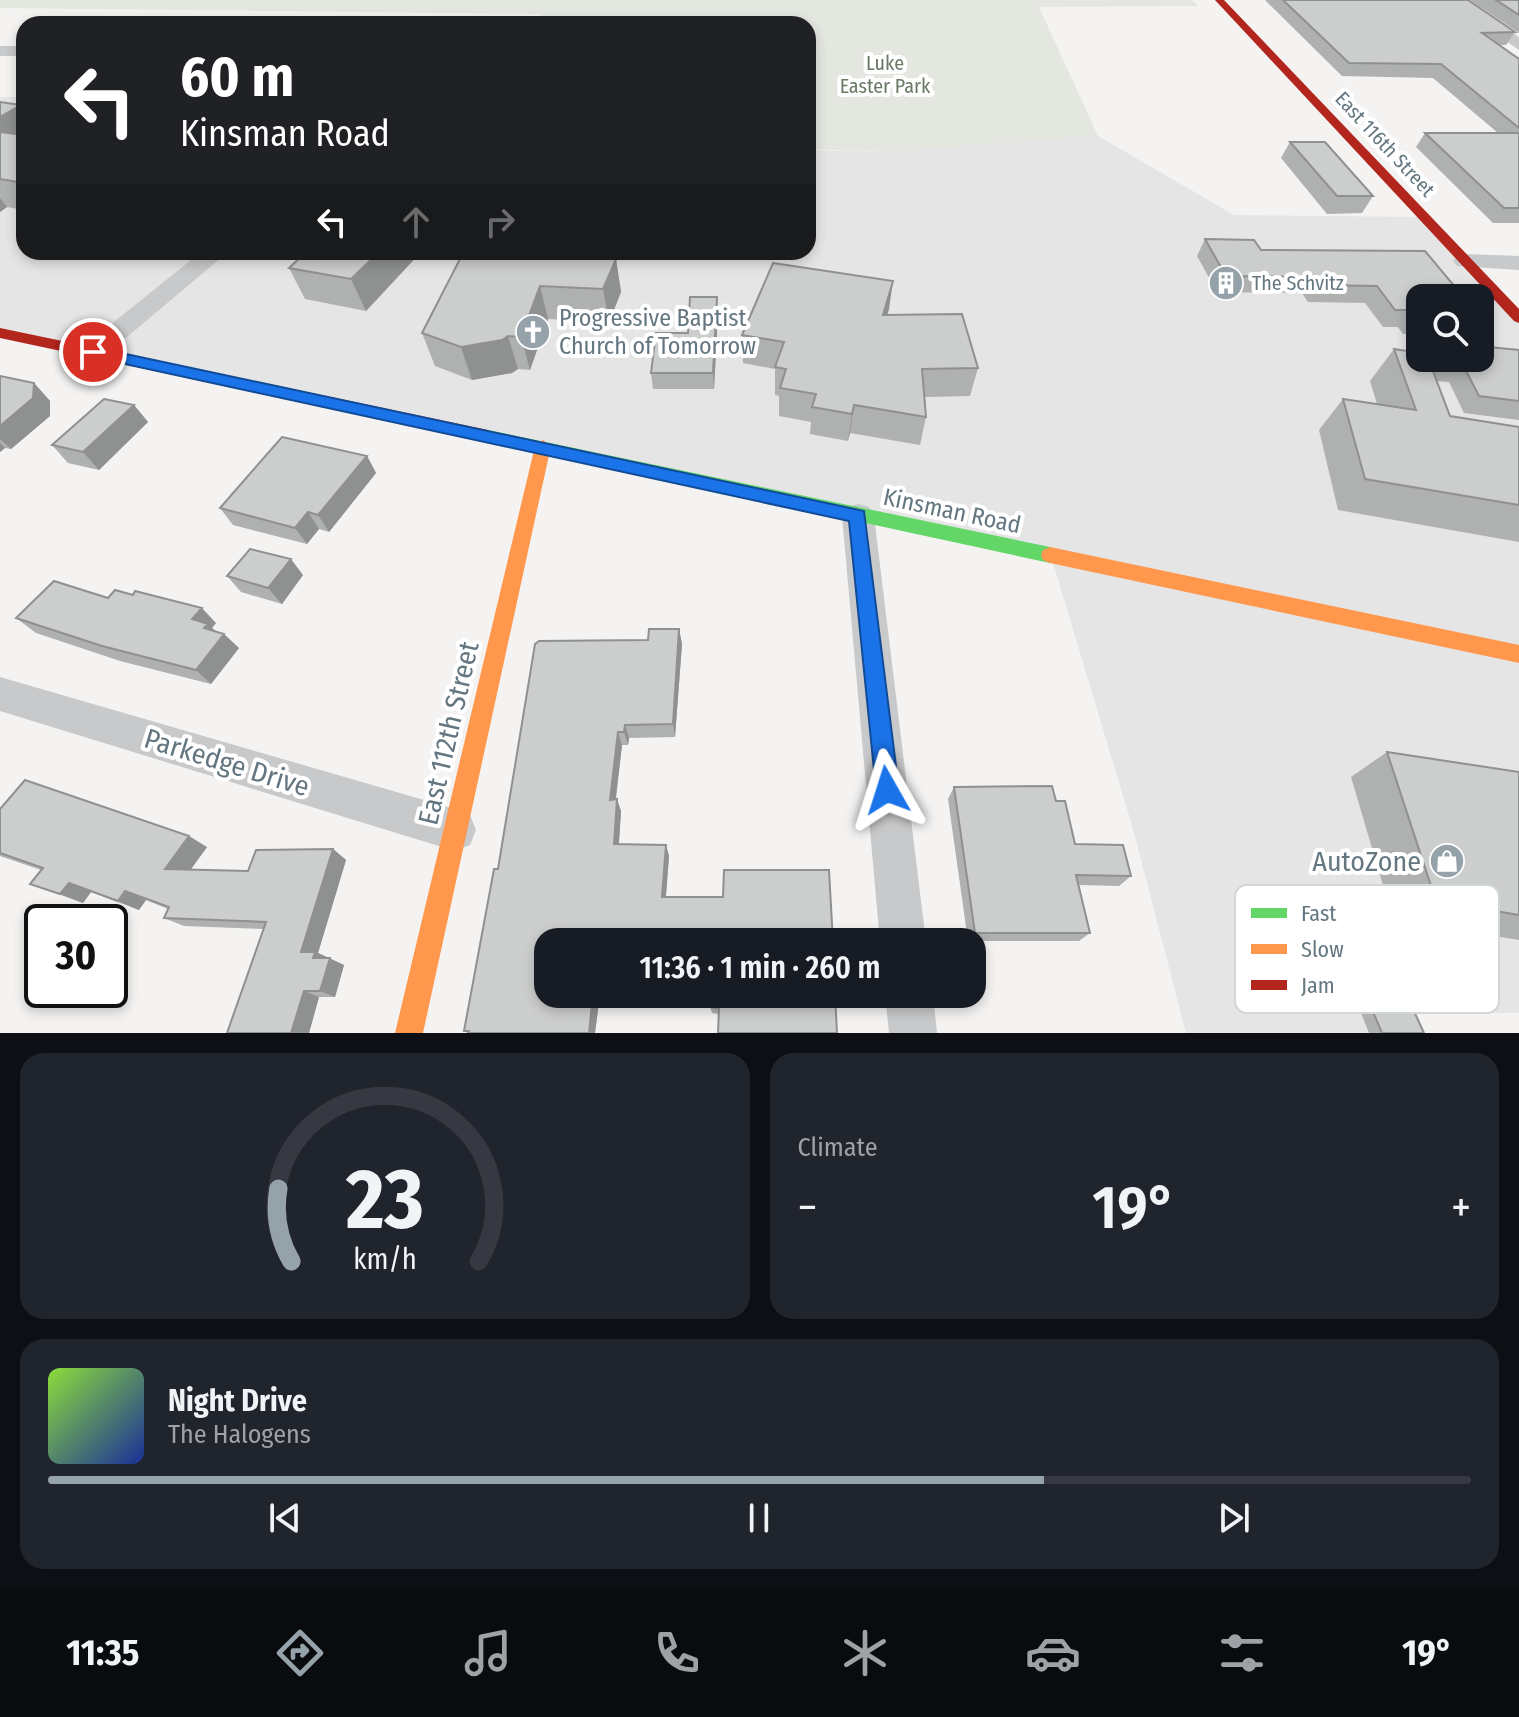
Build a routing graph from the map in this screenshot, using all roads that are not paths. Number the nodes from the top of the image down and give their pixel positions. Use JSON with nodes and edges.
{"nodes":[{"id":1,"x":1219,"y":0,"type":"edge"},
{"id":2,"x":1455,"y":0,"type":"edge"},
{"id":3,"x":1519,"y":45,"type":"edge"},
{"id":4,"x":206,"y":260,"type":"edge"},
{"id":5,"x":1465,"y":261,"type":"junction"},
{"id":6,"x":1519,"y":263,"type":"edge"},
{"id":7,"x":1519,"y":318,"type":"edge"},
{"id":8,"x":0,"y":333,"type":"edge"},
{"id":9,"x":93,"y":352,"type":"junction"},
{"id":10,"x":543,"y":446,"type":"junction"},
{"id":11,"x":858,"y":516,"type":"junction"},
{"id":12,"x":1519,"y":654,"type":"edge"},
{"id":13,"x":0,"y":694,"type":"edge"},
{"id":14,"x":455,"y":830,"type":"junction"},
{"id":15,"x":902,"y":928,"type":"edge"},
{"id":16,"x":910,"y":1008,"type":"edge"},
{"id":17,"x":409,"y":1033,"type":"edge"},
{"id":18,"x":913,"y":1033,"type":"edge"}],
"edges":[{"from":1,"to":5,"type":"main road","name":"East 116th Street"},
{"from":2,"to":3,"type":"street"},
{"from":4,"to":9,"type":"street"},
{"from":5,"to":6,"type":"street"},
{"from":5,"to":7,"type":"main road","name":"East 116th Street"},
{"from":8,"to":9,"type":"main road","name":"Kinsman Road"},
{"from":9,"to":10,"type":"main road","name":"Kinsman Road"},
{"from":10,"to":11,"type":"main road","name":"Kinsman Road"},
{"from":10,"to":14,"type":"main road","name":"East 112th Street"},
{"from":11,"to":12,"type":"main road","name":"Kinsman Road"},
{"from":11,"to":15,"type":"street"},
{"from":13,"to":14,"type":"street","name":"Parkedge Drive"},
{"from":14,"to":17,"type":"main road","name":"East 112th Street"},
{"from":16,"to":18,"type":"street"}]}
